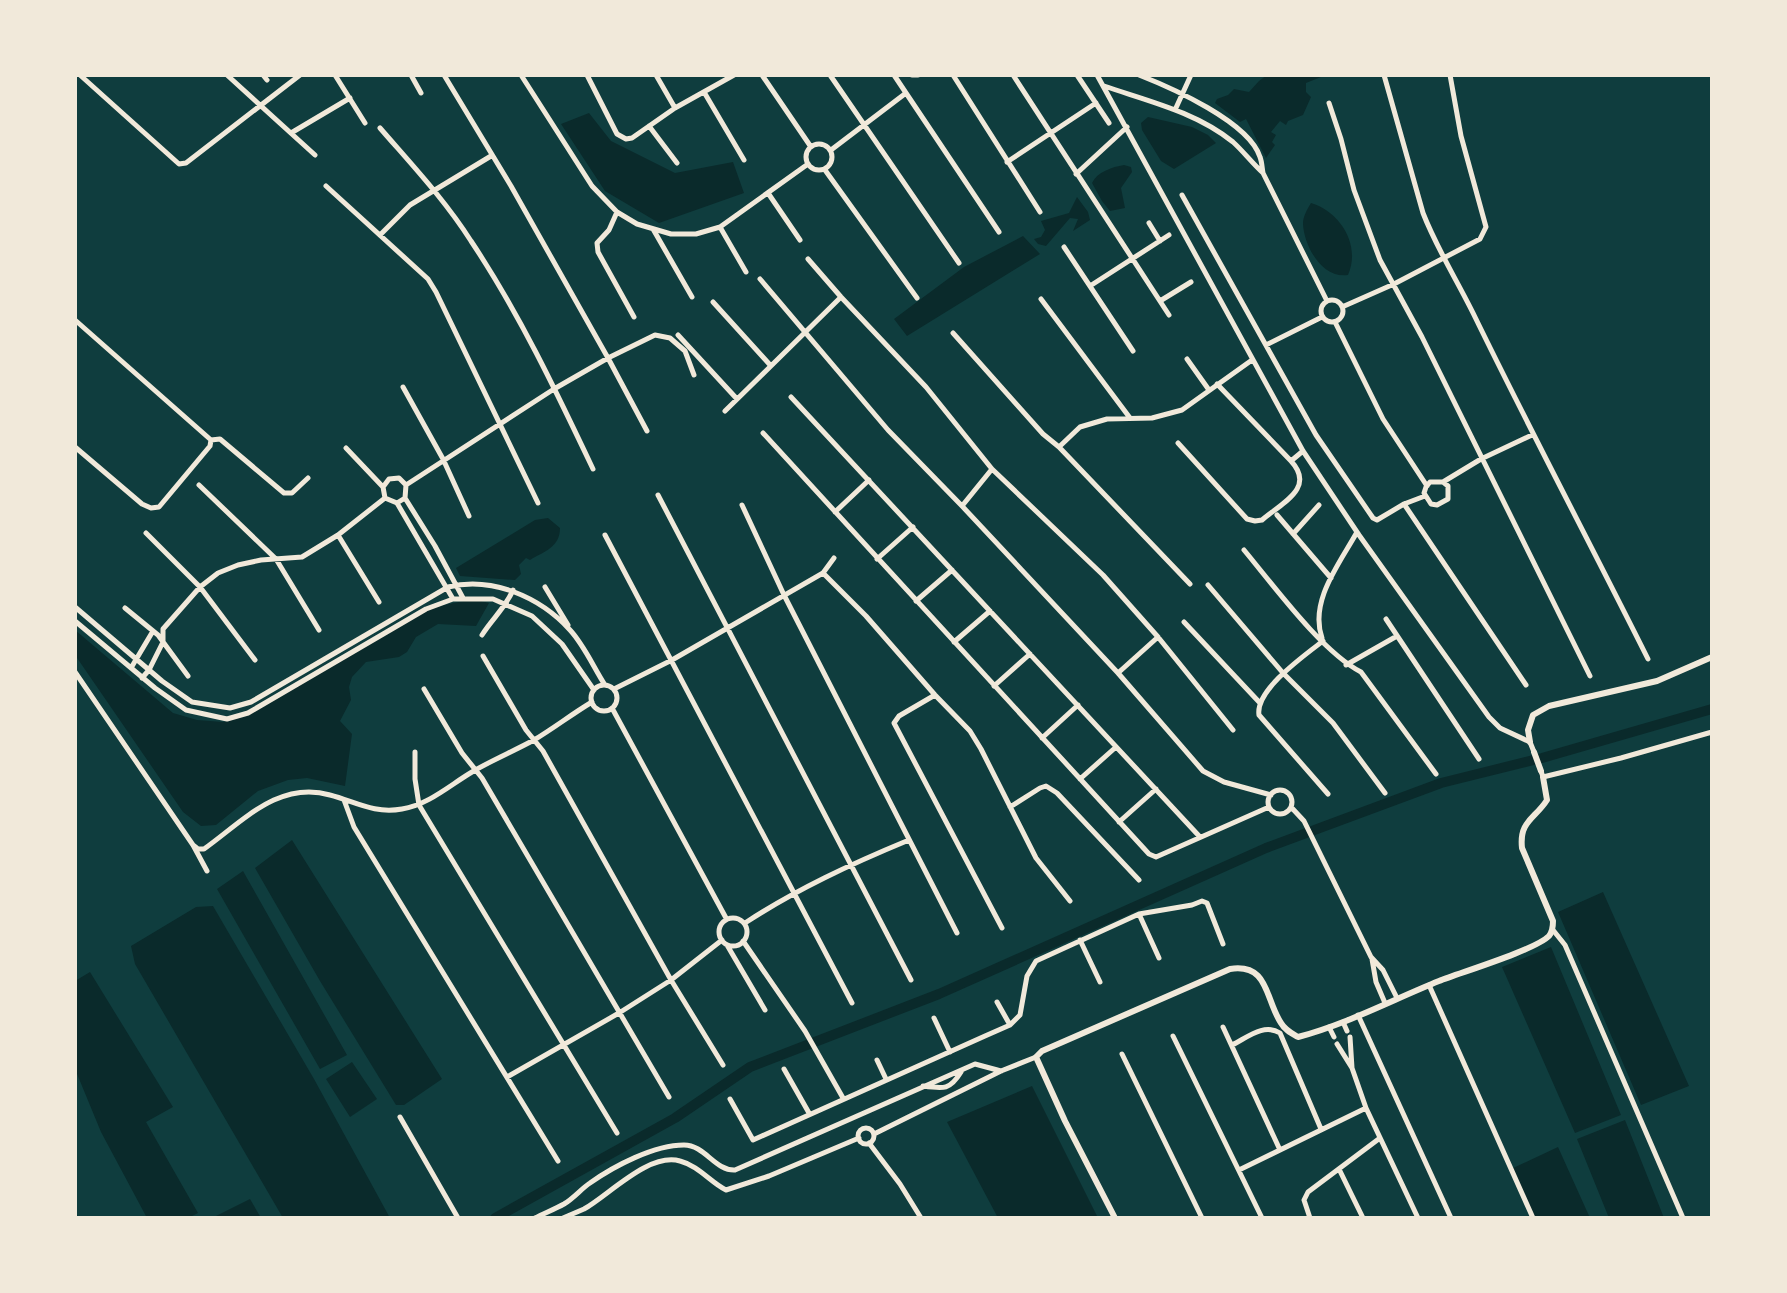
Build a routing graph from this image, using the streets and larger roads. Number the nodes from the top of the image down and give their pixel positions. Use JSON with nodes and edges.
{"nodes":[{"id":1,"x":80,"y":75,"type":"edge"},
{"id":2,"x":300,"y":75,"type":"edge"},
{"id":3,"x":335,"y":75,"type":"edge"},
{"id":4,"x":411,"y":75,"type":"edge"},
{"id":5,"x":444,"y":75,"type":"edge"},
{"id":6,"x":521,"y":75,"type":"edge"},
{"id":7,"x":587,"y":75,"type":"edge"},
{"id":8,"x":656,"y":75,"type":"edge"},
{"id":9,"x":734,"y":75,"type":"edge"},
{"id":10,"x":762,"y":75,"type":"edge"},
{"id":11,"x":830,"y":75,"type":"edge"},
{"id":12,"x":894,"y":75,"type":"edge"},
{"id":13,"x":912,"y":75,"type":"edge"},
{"id":14,"x":918,"y":75,"type":"edge"},
{"id":15,"x":953,"y":75,"type":"edge"},
{"id":16,"x":1013,"y":75,"type":"edge"},
{"id":17,"x":1077,"y":75,"type":"edge"},
{"id":18,"x":1097,"y":75,"type":"edge"},
{"id":19,"x":1139,"y":75,"type":"edge"},
{"id":20,"x":1191,"y":75,"type":"edge"},
{"id":21,"x":1384,"y":75,"type":"edge"},
{"id":22,"x":1450,"y":75,"type":"edge"},
{"id":23,"x":229,"y":76,"type":"edge"},
{"id":24,"x":1104,"y":86,"type":"junction"},
{"id":25,"x":704,"y":92,"type":"junction"},
{"id":26,"x":421,"y":93,"type":"dead end"},
{"id":27,"x":906,"y":93,"type":"junction"},
{"id":28,"x":1182,"y":94,"type":"junction"},
{"id":29,"x":350,"y":98,"type":"junction"},
{"id":30,"x":1096,"y":103,"type":"junction"},
{"id":31,"x":1329,"y":103,"type":"dead end"},
{"id":32,"x":261,"y":105,"type":"junction"},
{"id":33,"x":675,"y":108,"type":"junction"},
{"id":34,"x":1175,"y":110,"type":"junction"},
{"id":35,"x":365,"y":122,"type":"dead end"},
{"id":36,"x":1109,"y":123,"type":"dead end"},
{"id":37,"x":649,"y":126,"type":"junction"},
{"id":38,"x":863,"y":126,"type":"junction"},
{"id":39,"x":1127,"y":127,"type":"junction"},
{"id":40,"x":380,"y":128,"type":"dead end"},
{"id":41,"x":291,"y":133,"type":"junction"},
{"id":42,"x":1051,"y":133,"type":"junction"},
{"id":43,"x":811,"y":146,"type":"junction"},
{"id":44,"x":831,"y":150,"type":"junction"},
{"id":45,"x":315,"y":155,"type":"dead end"},
{"id":46,"x":491,"y":156,"type":"junction"},
{"id":47,"x":744,"y":160,"type":"dead end"},
{"id":48,"x":1007,"y":162,"type":"junction"},
{"id":49,"x":677,"y":163,"type":"dead end"},
{"id":50,"x":808,"y":164,"type":"junction"},
{"id":51,"x":825,"y":170,"type":"junction"},
{"id":52,"x":1263,"y":173,"type":"junction"},
{"id":53,"x":1076,"y":174,"type":"junction"},
{"id":54,"x":326,"y":186,"type":"dead end"},
{"id":55,"x":434,"y":190,"type":"junction"},
{"id":56,"x":768,"y":193,"type":"junction"},
{"id":57,"x":1182,"y":195,"type":"dead end"},
{"id":58,"x":617,"y":212,"type":"junction"},
{"id":59,"x":1040,"y":212,"type":"dead end"},
{"id":60,"x":1149,"y":223,"type":"dead end"},
{"id":61,"x":720,"y":227,"type":"junction"},
{"id":62,"x":653,"y":229,"type":"junction"},
{"id":63,"x":999,"y":232,"type":"dead end"},
{"id":64,"x":380,"y":235,"type":"junction"},
{"id":65,"x":1169,"y":235,"type":"dead end"},
{"id":66,"x":800,"y":240,"type":"dead end"},
{"id":67,"x":1160,"y":241,"type":"junction"},
{"id":68,"x":1064,"y":247,"type":"dead end"},
{"id":69,"x":1444,"y":258,"type":"junction"},
{"id":70,"x":808,"y":259,"type":"dead end"},
{"id":71,"x":1132,"y":259,"type":"junction"},
{"id":72,"x":959,"y":263,"type":"dead end"},
{"id":73,"x":746,"y":272,"type":"dead end"},
{"id":74,"x":760,"y":279,"type":"dead end"},
{"id":75,"x":1191,"y":282,"type":"dead end"},
{"id":76,"x":1394,"y":284,"type":"junction"},
{"id":77,"x":1090,"y":286,"type":"junction"},
{"id":78,"x":692,"y":297,"type":"dead end"},
{"id":79,"x":841,"y":297,"type":"junction"},
{"id":80,"x":916,"y":298,"type":"dead end"},
{"id":81,"x":1041,"y":299,"type":"dead end"},
{"id":82,"x":1327,"y":300,"type":"junction"},
{"id":83,"x":1160,"y":301,"type":"junction"},
{"id":84,"x":713,"y":302,"type":"dead end"},
{"id":85,"x":1342,"y":307,"type":"junction"},
{"id":86,"x":1169,"y":315,"type":"dead end"},
{"id":87,"x":634,"y":317,"type":"dead end"},
{"id":88,"x":1322,"y":317,"type":"junction"},
{"id":89,"x":75,"y":320,"type":"edge"},
{"id":90,"x":1335,"y":322,"type":"junction"},
{"id":91,"x":805,"y":332,"type":"junction"},
{"id":92,"x":953,"y":333,"type":"dead end"},
{"id":93,"x":678,"y":335,"type":"dead end"},
{"id":94,"x":1266,"y":345,"type":"junction"},
{"id":95,"x":1133,"y":351,"type":"dead end"},
{"id":96,"x":608,"y":358,"type":"junction"},
{"id":97,"x":1187,"y":359,"type":"dead end"},
{"id":98,"x":1252,"y":360,"type":"junction"},
{"id":99,"x":771,"y":366,"type":"junction"},
{"id":100,"x":694,"y":375,"type":"dead end"},
{"id":101,"x":1217,"y":384,"type":"junction"},
{"id":102,"x":403,"y":387,"type":"dead end"},
{"id":103,"x":555,"y":388,"type":"junction"},
{"id":104,"x":1209,"y":390,"type":"junction"},
{"id":105,"x":791,"y":397,"type":"dead end"},
{"id":106,"x":737,"y":399,"type":"junction"},
{"id":107,"x":725,"y":411,"type":"dead end"},
{"id":108,"x":1130,"y":418,"type":"junction"},
{"id":109,"x":499,"y":424,"type":"junction"},
{"id":110,"x":647,"y":431,"type":"dead end"},
{"id":111,"x":763,"y":433,"type":"dead end"},
{"id":112,"x":1532,"y":435,"type":"junction"},
{"id":113,"x":211,"y":440,"type":"junction"},
{"id":114,"x":1178,"y":443,"type":"dead end"},
{"id":115,"x":75,"y":447,"type":"edge"},
{"id":116,"x":1059,"y":447,"type":"junction"},
{"id":117,"x":346,"y":448,"type":"dead end"},
{"id":118,"x":1303,"y":451,"type":"junction"},
{"id":119,"x":443,"y":459,"type":"junction"},
{"id":120,"x":1482,"y":459,"type":"junction"},
{"id":121,"x":1290,"y":461,"type":"junction"},
{"id":122,"x":593,"y":469,"type":"dead end"},
{"id":123,"x":992,"y":469,"type":"junction"},
{"id":124,"x":308,"y":478,"type":"dead end"},
{"id":125,"x":869,"y":480,"type":"junction"},
{"id":126,"x":1443,"y":482,"type":"junction"},
{"id":127,"x":199,"y":485,"type":"dead end"},
{"id":128,"x":406,"y":485,"type":"junction"},
{"id":129,"x":383,"y":486,"type":"junction"},
{"id":130,"x":1427,"y":486,"type":"junction"},
{"id":131,"x":658,"y":495,"type":"dead end"},
{"id":132,"x":1425,"y":496,"type":"junction"},
{"id":133,"x":385,"y":498,"type":"junction"},
{"id":134,"x":405,"y":498,"type":"junction"},
{"id":135,"x":397,"y":503,"type":"junction"},
{"id":136,"x":537,"y":503,"type":"dead end"},
{"id":137,"x":1404,"y":504,"type":"junction"},
{"id":138,"x":742,"y":505,"type":"dead end"},
{"id":139,"x":1319,"y":505,"type":"dead end"},
{"id":140,"x":961,"y":506,"type":"junction"},
{"id":141,"x":835,"y":512,"type":"junction"},
{"id":142,"x":1277,"y":515,"type":"dead end"},
{"id":143,"x":470,"y":516,"type":"dead end"},
{"id":144,"x":912,"y":527,"type":"junction"},
{"id":145,"x":1357,"y":532,"type":"junction"},
{"id":146,"x":146,"y":533,"type":"dead end"},
{"id":147,"x":1293,"y":534,"type":"junction"},
{"id":148,"x":605,"y":535,"type":"dead end"},
{"id":149,"x":338,"y":536,"type":"junction"},
{"id":150,"x":1244,"y":550,"type":"dead end"},
{"id":151,"x":834,"y":558,"type":"dead end"},
{"id":152,"x":276,"y":559,"type":"junction"},
{"id":153,"x":877,"y":559,"type":"junction"},
{"id":154,"x":952,"y":570,"type":"junction"},
{"id":155,"x":823,"y":573,"type":"junction"},
{"id":156,"x":1331,"y":578,"type":"junction"},
{"id":157,"x":1191,"y":584,"type":"dead end"},
{"id":158,"x":458,"y":585,"type":"junction"},
{"id":159,"x":1208,"y":585,"type":"dead end"},
{"id":160,"x":200,"y":587,"type":"junction"},
{"id":161,"x":447,"y":587,"type":"junction"},
{"id":162,"x":545,"y":587,"type":"dead end"},
{"id":163,"x":513,"y":590,"type":"junction"},
{"id":164,"x":784,"y":595,"type":"junction"},
{"id":165,"x":463,"y":598,"type":"junction"},
{"id":166,"x":453,"y":599,"type":"junction"},
{"id":167,"x":916,"y":601,"type":"junction"},
{"id":168,"x":379,"y":602,"type":"dead end"},
{"id":169,"x":538,"y":603,"type":"junction"},
{"id":170,"x":507,"y":605,"type":"junction"},
{"id":171,"x":75,"y":607,"type":"edge"},
{"id":172,"x":125,"y":608,"type":"dead end"},
{"id":173,"x":990,"y":611,"type":"junction"},
{"id":174,"x":532,"y":616,"type":"junction"},
{"id":175,"x":1386,"y":619,"type":"dead end"},
{"id":176,"x":75,"y":621,"type":"edge"},
{"id":177,"x":1184,"y":622,"type":"dead end"},
{"id":178,"x":728,"y":628,"type":"junction"},
{"id":179,"x":163,"y":629,"type":"junction"},
{"id":180,"x":320,"y":630,"type":"dead end"},
{"id":181,"x":571,"y":630,"type":"junction"},
{"id":182,"x":153,"y":631,"type":"junction"},
{"id":183,"x":482,"y":635,"type":"dead end"},
{"id":184,"x":1398,"y":636,"type":"junction"},
{"id":185,"x":1158,"y":637,"type":"junction"},
{"id":186,"x":1323,"y":641,"type":"junction"},
{"id":187,"x":163,"y":642,"type":"junction"},
{"id":188,"x":954,"y":642,"type":"junction"},
{"id":189,"x":1030,"y":654,"type":"junction"},
{"id":190,"x":483,"y":656,"type":"dead end"},
{"id":191,"x":1712,"y":657,"type":"edge"},
{"id":192,"x":323,"y":659,"type":"junction"},
{"id":193,"x":1648,"y":659,"type":"dead end"},
{"id":194,"x":137,"y":660,"type":"junction"},
{"id":195,"x":255,"y":660,"type":"dead end"},
{"id":196,"x":673,"y":660,"type":"junction"},
{"id":197,"x":1346,"y":665,"type":"junction"},
{"id":198,"x":329,"y":666,"type":"junction"},
{"id":199,"x":131,"y":668,"type":"junction"},
{"id":200,"x":149,"y":670,"type":"junction"},
{"id":201,"x":75,"y":673,"type":"edge"},
{"id":202,"x":1118,"y":673,"type":"junction"},
{"id":203,"x":1283,"y":673,"type":"junction"},
{"id":204,"x":188,"y":676,"type":"dead end"},
{"id":205,"x":1590,"y":676,"type":"dead end"},
{"id":206,"x":142,"y":678,"type":"junction"},
{"id":207,"x":162,"y":681,"type":"junction"},
{"id":208,"x":605,"y":685,"type":"junction"},
{"id":209,"x":1526,"y":685,"type":"dead end"},
{"id":210,"x":994,"y":686,"type":"junction"},
{"id":211,"x":155,"y":688,"type":"junction"},
{"id":212,"x":424,"y":689,"type":"dead end"},
{"id":213,"x":614,"y":689,"type":"junction"},
{"id":214,"x":594,"y":690,"type":"junction"},
{"id":215,"x":934,"y":695,"type":"junction"},
{"id":216,"x":592,"y":702,"type":"junction"},
{"id":217,"x":1260,"y":703,"type":"junction"},
{"id":218,"x":1078,"y":705,"type":"junction"},
{"id":219,"x":612,"y":708,"type":"junction"},
{"id":220,"x":1233,"y":730,"type":"dead end"},
{"id":221,"x":1712,"y":732,"type":"edge"},
{"id":222,"x":1042,"y":738,"type":"junction"},
{"id":223,"x":534,"y":739,"type":"junction"},
{"id":224,"x":1530,"y":742,"type":"junction"},
{"id":225,"x":1116,"y":747,"type":"junction"},
{"id":226,"x":415,"y":752,"type":"dead end"},
{"id":227,"x":1534,"y":752,"type":"joint"},
{"id":228,"x":1479,"y":759,"type":"dead end"},
{"id":229,"x":475,"y":770,"type":"junction"},
{"id":230,"x":1542,"y":774,"type":"junction"},
{"id":231,"x":1436,"y":775,"type":"dead end"},
{"id":232,"x":1080,"y":779,"type":"junction"},
{"id":233,"x":1156,"y":789,"type":"junction"},
{"id":234,"x":1385,"y":793,"type":"dead end"},
{"id":235,"x":1328,"y":794,"type":"dead end"},
{"id":236,"x":1271,"y":795,"type":"junction"},
{"id":237,"x":344,"y":800,"type":"junction"},
{"id":238,"x":419,"y":805,"type":"junction"},
{"id":239,"x":1010,"y":807,"type":"junction"},
{"id":240,"x":1269,"y":807,"type":"junction"},
{"id":241,"x":1292,"y":807,"type":"junction"},
{"id":242,"x":1119,"y":822,"type":"junction"},
{"id":243,"x":1200,"y":837,"type":"junction"},
{"id":244,"x":909,"y":840,"type":"junction"},
{"id":245,"x":193,"y":845,"type":"junction"},
{"id":246,"x":850,"y":864,"type":"junction"},
{"id":247,"x":207,"y":871,"type":"dead end"},
{"id":248,"x":1139,"y":880,"type":"dead end"},
{"id":249,"x":794,"y":892,"type":"junction"},
{"id":250,"x":1070,"y":901,"type":"dead end"},
{"id":251,"x":1139,"y":914,"type":"junction"},
{"id":252,"x":726,"y":919,"type":"junction"},
{"id":253,"x":745,"y":923,"type":"junction"},
{"id":254,"x":1002,"y":928,"type":"dead end"},
{"id":255,"x":1553,"y":930,"type":"junction"},
{"id":256,"x":957,"y":933,"type":"dead end"},
{"id":257,"x":1080,"y":940,"type":"junction"},
{"id":258,"x":743,"y":941,"type":"junction"},
{"id":259,"x":725,"y":942,"type":"junction"},
{"id":260,"x":1223,"y":944,"type":"dead end"},
{"id":261,"x":1371,"y":957,"type":"junction"},
{"id":262,"x":1159,"y":958,"type":"dead end"},
{"id":263,"x":671,"y":980,"type":"junction"},
{"id":264,"x":911,"y":980,"type":"dead end"},
{"id":265,"x":1100,"y":982,"type":"dead end"},
{"id":266,"x":1429,"y":985,"type":"junction"},
{"id":267,"x":1397,"y":998,"type":"junction"},
{"id":268,"x":997,"y":1002,"type":"dead end"},
{"id":269,"x":852,"y":1003,"type":"dead end"},
{"id":270,"x":1385,"y":1003,"type":"junction"},
{"id":271,"x":765,"y":1010,"type":"dead end"},
{"id":272,"x":619,"y":1013,"type":"junction"},
{"id":273,"x":1358,"y":1015,"type":"junction"},
{"id":274,"x":934,"y":1018,"type":"dead end"},
{"id":275,"x":1343,"y":1022,"type":"junction"},
{"id":276,"x":1010,"y":1025,"type":"junction"},
{"id":277,"x":1223,"y":1027,"type":"dead end"},
{"id":278,"x":1329,"y":1027,"type":"junction"},
{"id":279,"x":1173,"y":1036,"type":"dead end"},
{"id":280,"x":1334,"y":1037,"type":"dead end"},
{"id":281,"x":1337,"y":1044,"type":"dead end"},
{"id":282,"x":563,"y":1045,"type":"junction"},
{"id":283,"x":1232,"y":1045,"type":"junction"},
{"id":284,"x":950,"y":1052,"type":"junction"},
{"id":285,"x":1122,"y":1054,"type":"dead end"},
{"id":286,"x":1036,"y":1057,"type":"junction"},
{"id":287,"x":877,"y":1060,"type":"dead end"},
{"id":288,"x":723,"y":1065,"type":"dead end"},
{"id":289,"x":783,"y":1069,"type":"dead end"},
{"id":290,"x":1352,"y":1069,"type":"junction"},
{"id":291,"x":1001,"y":1071,"type":"junction"},
{"id":292,"x":507,"y":1077,"type":"junction"},
{"id":293,"x":886,"y":1079,"type":"junction"},
{"id":294,"x":669,"y":1097,"type":"dead end"},
{"id":295,"x":843,"y":1098,"type":"junction"},
{"id":296,"x":730,"y":1099,"type":"dead end"},
{"id":297,"x":1366,"y":1108,"type":"junction"},
{"id":298,"x":809,"y":1113,"type":"junction"},
{"id":299,"x":400,"y":1117,"type":"dead end"},
{"id":300,"x":1321,"y":1129,"type":"junction"},
{"id":301,"x":617,"y":1133,"type":"dead end"},
{"id":302,"x":874,"y":1134,"type":"junction"},
{"id":303,"x":1380,"y":1138,"type":"junction"},
{"id":304,"x":859,"y":1139,"type":"junction"},
{"id":305,"x":869,"y":1143,"type":"junction"},
{"id":306,"x":1280,"y":1150,"type":"junction"},
{"id":307,"x":558,"y":1161,"type":"dead end"},
{"id":308,"x":1339,"y":1169,"type":"junction"},
{"id":309,"x":1239,"y":1170,"type":"junction"},
{"id":310,"x":458,"y":1218,"type":"edge"},
{"id":311,"x":535,"y":1218,"type":"edge"},
{"id":312,"x":564,"y":1218,"type":"edge"},
{"id":313,"x":921,"y":1218,"type":"edge"},
{"id":314,"x":1115,"y":1218,"type":"edge"},
{"id":315,"x":1202,"y":1218,"type":"edge"},
{"id":316,"x":1262,"y":1218,"type":"edge"},
{"id":317,"x":1310,"y":1218,"type":"edge"},
{"id":318,"x":1363,"y":1218,"type":"edge"},
{"id":319,"x":1418,"y":1218,"type":"edge"},
{"id":320,"x":1451,"y":1218,"type":"edge"},
{"id":321,"x":1533,"y":1218,"type":"edge"},
{"id":322,"x":1683,"y":1218,"type":"edge"}],
"edges":[{"from":1,"to":32,"type":"street"},
{"from":2,"to":32,"type":"street"},
{"from":3,"to":29,"type":"street"},
{"from":4,"to":26,"type":"street"},
{"from":5,"to":46,"type":"street"},
{"from":6,"to":58,"type":"street"},
{"from":7,"to":37,"type":"street"},
{"from":8,"to":33,"type":"street"},
{"from":9,"to":25,"type":"street"},
{"from":10,"to":43,"type":"street"},
{"from":11,"to":38,"type":"street"},
{"from":12,"to":27,"type":"street"},
{"from":13,"to":14,"type":"street"},
{"from":15,"to":48,"type":"street"},
{"from":16,"to":42,"type":"street"},
{"from":17,"to":30,"type":"street"},
{"from":18,"to":24,"type":"street"},
{"from":19,"to":28,"type":"street"},
{"from":20,"to":28,"type":"street"},
{"from":21,"to":69,"type":"street"},
{"from":22,"to":69,"type":"street"},
{"from":23,"to":32,"type":"street"},
{"from":24,"to":34,"type":"street"},
{"from":24,"to":39,"type":"street"},
{"from":25,"to":33,"type":"street"},
{"from":25,"to":47,"type":"street"},
{"from":27,"to":38,"type":"street"},
{"from":27,"to":63,"type":"street"},
{"from":28,"to":34,"type":"street"},
{"from":28,"to":52,"type":"street"},
{"from":29,"to":35,"type":"street"},
{"from":29,"to":41,"type":"street"},
{"from":30,"to":36,"type":"street"},
{"from":30,"to":42,"type":"street"},
{"from":31,"to":76,"type":"street"},
{"from":32,"to":41,"type":"street"},
{"from":33,"to":37,"type":"street"},
{"from":34,"to":52,"type":"street"},
{"from":37,"to":49,"type":"street"},
{"from":38,"to":44,"type":"street"},
{"from":38,"to":72,"type":"street"},
{"from":39,"to":53,"type":"street"},
{"from":39,"to":98,"type":"street"},
{"from":40,"to":55,"type":"street"},
{"from":41,"to":45,"type":"street"},
{"from":42,"to":48,"type":"street"},
{"from":42,"to":53,"type":"street"},
{"from":43,"to":44,"type":"street"},
{"from":43,"to":50,"type":"street"},
{"from":44,"to":51,"type":"street"},
{"from":46,"to":55,"type":"street"},
{"from":46,"to":96,"type":"street"},
{"from":48,"to":59,"type":"street"},
{"from":50,"to":51,"type":"street"},
{"from":50,"to":56,"type":"street"},
{"from":51,"to":80,"type":"street"},
{"from":52,"to":82,"type":"street"},
{"from":53,"to":71,"type":"street"},
{"from":54,"to":64,"type":"street"},
{"from":55,"to":64,"type":"street"},
{"from":55,"to":103,"type":"street"},
{"from":56,"to":61,"type":"street"},
{"from":56,"to":66,"type":"street"},
{"from":57,"to":94,"type":"street"},
{"from":58,"to":62,"type":"street"},
{"from":58,"to":87,"type":"street"},
{"from":60,"to":67,"type":"street"},
{"from":61,"to":62,"type":"street"},
{"from":61,"to":73,"type":"street"},
{"from":62,"to":78,"type":"street"},
{"from":64,"to":109,"type":"street"},
{"from":65,"to":67,"type":"street"},
{"from":67,"to":71,"type":"street"},
{"from":68,"to":77,"type":"street"},
{"from":69,"to":76,"type":"street"},
{"from":69,"to":112,"type":"street"},
{"from":70,"to":79,"type":"street"},
{"from":71,"to":77,"type":"street"},
{"from":71,"to":83,"type":"street"},
{"from":74,"to":91,"type":"street"},
{"from":75,"to":83,"type":"street"},
{"from":76,"to":85,"type":"street"},
{"from":76,"to":120,"type":"street"},
{"from":77,"to":95,"type":"street"},
{"from":79,"to":91,"type":"street"},
{"from":79,"to":123,"type":"street"},
{"from":81,"to":108,"type":"street"},
{"from":82,"to":85,"type":"street"},
{"from":82,"to":88,"type":"street"},
{"from":83,"to":86,"type":"street"},
{"from":84,"to":99,"type":"street"},
{"from":85,"to":90,"type":"street"},
{"from":88,"to":90,"type":"street"},
{"from":88,"to":94,"type":"street"},
{"from":89,"to":113,"type":"street"},
{"from":90,"to":130,"type":"street"},
{"from":91,"to":99,"type":"street"},
{"from":91,"to":140,"type":"street"},
{"from":92,"to":116,"type":"street"},
{"from":93,"to":106,"type":"street"},
{"from":94,"to":137,"type":"street"},
{"from":96,"to":100,"type":"street"},
{"from":96,"to":103,"type":"street"},
{"from":96,"to":110,"type":"street"},
{"from":97,"to":104,"type":"street"},
{"from":98,"to":101,"type":"street"},
{"from":98,"to":118,"type":"street"},
{"from":99,"to":106,"type":"street"},
{"from":101,"to":104,"type":"street"},
{"from":101,"to":121,"type":"street"},
{"from":102,"to":119,"type":"street"},
{"from":103,"to":109,"type":"street"},
{"from":103,"to":122,"type":"street"},
{"from":104,"to":108,"type":"street"},
{"from":105,"to":125,"type":"street"},
{"from":106,"to":107,"type":"street"},
{"from":108,"to":116,"type":"street"},
{"from":109,"to":119,"type":"street"},
{"from":109,"to":136,"type":"street"},
{"from":111,"to":141,"type":"street"},
{"from":112,"to":120,"type":"street"},
{"from":112,"to":193,"type":"street"},
{"from":113,"to":115,"type":"street"},
{"from":113,"to":124,"type":"street"},
{"from":114,"to":121,"type":"street"},
{"from":116,"to":157,"type":"street"},
{"from":117,"to":129,"type":"street"},
{"from":118,"to":121,"type":"street"},
{"from":118,"to":145,"type":"street"},
{"from":119,"to":128,"type":"street"},
{"from":119,"to":143,"type":"street"},
{"from":120,"to":126,"type":"street"},
{"from":120,"to":205,"type":"street"},
{"from":123,"to":140,"type":"street"},
{"from":123,"to":185,"type":"street"},
{"from":125,"to":141,"type":"street"},
{"from":125,"to":144,"type":"street"},
{"from":126,"to":130,"type":"street"},
{"from":126,"to":132,"type":"street"},
{"from":127,"to":152,"type":"street"},
{"from":128,"to":129,"type":"street"},
{"from":128,"to":134,"type":"street"},
{"from":129,"to":133,"type":"street"},
{"from":130,"to":132,"type":"street"},
{"from":131,"to":178,"type":"street"},
{"from":132,"to":137,"type":"street"},
{"from":133,"to":135,"type":"street"},
{"from":133,"to":149,"type":"street"},
{"from":134,"to":135,"type":"street"},
{"from":134,"to":158,"type":"street"},
{"from":135,"to":161,"type":"street"},
{"from":137,"to":209,"type":"street"},
{"from":138,"to":164,"type":"street"},
{"from":139,"to":147,"type":"street"},
{"from":140,"to":202,"type":"street"},
{"from":141,"to":153,"type":"street"},
{"from":142,"to":147,"type":"street"},
{"from":144,"to":153,"type":"street"},
{"from":144,"to":154,"type":"street"},
{"from":145,"to":156,"type":"street"},
{"from":145,"to":224,"type":"street"},
{"from":146,"to":160,"type":"street"},
{"from":147,"to":156,"type":"street"},
{"from":148,"to":196,"type":"street"},
{"from":149,"to":152,"type":"street"},
{"from":149,"to":168,"type":"street"},
{"from":150,"to":186,"type":"street"},
{"from":151,"to":155,"type":"street"},
{"from":152,"to":160,"type":"street"},
{"from":152,"to":180,"type":"street"},
{"from":153,"to":167,"type":"street"},
{"from":154,"to":167,"type":"street"},
{"from":154,"to":173,"type":"street"},
{"from":155,"to":164,"type":"street"},
{"from":155,"to":215,"type":"street"},
{"from":156,"to":186,"type":"street"},
{"from":158,"to":161,"type":"street"},
{"from":158,"to":163,"type":"street"},
{"from":158,"to":165,"type":"street"},
{"from":159,"to":203,"type":"street"},
{"from":160,"to":179,"type":"street"},
{"from":160,"to":195,"type":"street"},
{"from":161,"to":166,"type":"street"},
{"from":161,"to":192,"type":"street"},
{"from":162,"to":181,"type":"street"},
{"from":163,"to":169,"type":"street"},
{"from":163,"to":170,"type":"street"},
{"from":164,"to":178,"type":"street"},
{"from":164,"to":244,"type":"street"},
{"from":165,"to":166,"type":"street"},
{"from":165,"to":170,"type":"street"},
{"from":166,"to":198,"type":"street"},
{"from":167,"to":188,"type":"street"},
{"from":169,"to":174,"type":"street"},
{"from":169,"to":181,"type":"street"},
{"from":170,"to":174,"type":"street"},
{"from":170,"to":183,"type":"street"},
{"from":171,"to":194,"type":"street"},
{"from":172,"to":182,"type":"street"},
{"from":173,"to":188,"type":"street"},
{"from":173,"to":189,"type":"street"},
{"from":174,"to":214,"type":"street"},
{"from":175,"to":184,"type":"street"},
{"from":176,"to":199,"type":"street"},
{"from":177,"to":217,"type":"street"},
{"from":178,"to":196,"type":"street"},
{"from":178,"to":246,"type":"street"},
{"from":179,"to":182,"type":"street"},
{"from":179,"to":187,"type":"street"},
{"from":181,"to":208,"type":"street"},
{"from":182,"to":187,"type":"street"},
{"from":182,"to":194,"type":"street"},
{"from":184,"to":197,"type":"street"},
{"from":184,"to":228,"type":"street"},
{"from":185,"to":202,"type":"street"},
{"from":185,"to":220,"type":"street"},
{"from":186,"to":197,"type":"street"},
{"from":186,"to":203,"type":"street"},
{"from":187,"to":200,"type":"street"},
{"from":187,"to":204,"type":"street"},
{"from":188,"to":210,"type":"street"},
{"from":189,"to":210,"type":"street"},
{"from":189,"to":218,"type":"street"},
{"from":190,"to":223,"type":"street"},
{"from":191,"to":224,"type":"street"},
{"from":192,"to":198,"type":"street"},
{"from":192,"to":207,"type":"street"},
{"from":194,"to":199,"type":"street"},
{"from":194,"to":200,"type":"street"},
{"from":196,"to":213,"type":"street"},
{"from":196,"to":249,"type":"street"},
{"from":197,"to":231,"type":"street"},
{"from":198,"to":211,"type":"street"},
{"from":199,"to":206,"type":"street"},
{"from":200,"to":206,"type":"street"},
{"from":200,"to":207,"type":"street"},
{"from":201,"to":245,"type":"street"},
{"from":202,"to":236,"type":"street"},
{"from":203,"to":217,"type":"street"},
{"from":203,"to":234,"type":"street"},
{"from":206,"to":211,"type":"street"},
{"from":207,"to":211,"type":"street"},
{"from":208,"to":213,"type":"street"},
{"from":208,"to":214,"type":"street"},
{"from":210,"to":222,"type":"street"},
{"from":212,"to":229,"type":"street"},
{"from":213,"to":219,"type":"street"},
{"from":214,"to":216,"type":"street"},
{"from":215,"to":239,"type":"street"},
{"from":215,"to":254,"type":"street"},
{"from":216,"to":219,"type":"street"},
{"from":216,"to":223,"type":"street"},
{"from":217,"to":235,"type":"street"},
{"from":218,"to":222,"type":"street"},
{"from":218,"to":225,"type":"street"},
{"from":219,"to":252,"type":"street"},
{"from":221,"to":230,"type":"street"},
{"from":222,"to":232,"type":"street"},
{"from":223,"to":229,"type":"street"},
{"from":223,"to":263,"type":"street"},
{"from":224,"to":227,"type":"street"},
{"from":225,"to":232,"type":"street"},
{"from":225,"to":233,"type":"street"},
{"from":226,"to":238,"type":"street"},
{"from":227,"to":230,"type":"street"},
{"from":229,"to":238,"type":"street"},
{"from":229,"to":272,"type":"street"},
{"from":230,"to":255,"type":"street"},
{"from":232,"to":242,"type":"street"},
{"from":233,"to":242,"type":"street"},
{"from":233,"to":243,"type":"street"},
{"from":236,"to":240,"type":"street"},
{"from":236,"to":241,"type":"street"},
{"from":237,"to":238,"type":"street"},
{"from":237,"to":245,"type":"street"},
{"from":237,"to":292,"type":"street"},
{"from":238,"to":282,"type":"street"},
{"from":239,"to":248,"type":"street"},
{"from":239,"to":250,"type":"street"},
{"from":240,"to":241,"type":"street"},
{"from":240,"to":243,"type":"street"},
{"from":241,"to":261,"type":"street"},
{"from":242,"to":243,"type":"street"},
{"from":244,"to":246,"type":"street"},
{"from":244,"to":256,"type":"street"},
{"from":245,"to":247,"type":"street"},
{"from":246,"to":249,"type":"street"},
{"from":246,"to":264,"type":"street"},
{"from":249,"to":253,"type":"street"},
{"from":249,"to":269,"type":"street"},
{"from":251,"to":257,"type":"street"},
{"from":251,"to":260,"type":"street"},
{"from":251,"to":262,"type":"street"},
{"from":252,"to":253,"type":"street"},
{"from":252,"to":259,"type":"street"},
{"from":253,"to":258,"type":"street"},
{"from":255,"to":266,"type":"street"},
{"from":255,"to":322,"type":"street"},
{"from":257,"to":265,"type":"street"},
{"from":257,"to":276,"type":"street"},
{"from":258,"to":259,"type":"street"},
{"from":258,"to":295,"type":"street"},
{"from":259,"to":263,"type":"street"},
{"from":259,"to":271,"type":"street"},
{"from":261,"to":267,"type":"street"},
{"from":261,"to":270,"type":"street"},
{"from":263,"to":272,"type":"street"},
{"from":263,"to":288,"type":"street"},
{"from":266,"to":267,"type":"street"},
{"from":266,"to":321,"type":"street"},
{"from":267,"to":270,"type":"street"},
{"from":268,"to":276,"type":"street"},
{"from":270,"to":273,"type":"street"},
{"from":272,"to":282,"type":"street"},
{"from":272,"to":294,"type":"street"},
{"from":273,"to":275,"type":"street"},
{"from":273,"to":320,"type":"street"},
{"from":274,"to":284,"type":"street"},
{"from":275,"to":278,"type":"street"},
{"from":275,"to":290,"type":"street"},
{"from":276,"to":284,"type":"street"},
{"from":277,"to":283,"type":"street"},
{"from":278,"to":280,"type":"street"},
{"from":278,"to":286,"type":"street"},
{"from":279,"to":309,"type":"street"},
{"from":281,"to":290,"type":"street"},
{"from":282,"to":292,"type":"street"},
{"from":282,"to":301,"type":"street"},
{"from":283,"to":300,"type":"street"},
{"from":283,"to":306,"type":"street"},
{"from":284,"to":293,"type":"street"},
{"from":285,"to":315,"type":"street"},
{"from":286,"to":291,"type":"street"},
{"from":286,"to":314,"type":"street"},
{"from":287,"to":293,"type":"street"},
{"from":289,"to":298,"type":"street"},
{"from":290,"to":297,"type":"street"},
{"from":291,"to":302,"type":"street"},
{"from":291,"to":311,"type":"street"},
{"from":292,"to":307,"type":"street"},
{"from":293,"to":295,"type":"street"},
{"from":295,"to":298,"type":"street"},
{"from":296,"to":298,"type":"street"},
{"from":297,"to":300,"type":"street"},
{"from":297,"to":303,"type":"street"},
{"from":299,"to":310,"type":"street"},
{"from":300,"to":306,"type":"street"},
{"from":302,"to":304,"type":"street"},
{"from":302,"to":305,"type":"street"},
{"from":303,"to":308,"type":"street"},
{"from":303,"to":319,"type":"street"},
{"from":304,"to":305,"type":"street"},
{"from":304,"to":312,"type":"street"},
{"from":305,"to":313,"type":"street"},
{"from":306,"to":309,"type":"street"},
{"from":308,"to":317,"type":"street"},
{"from":308,"to":318,"type":"street"},
{"from":309,"to":316,"type":"street"}]}
